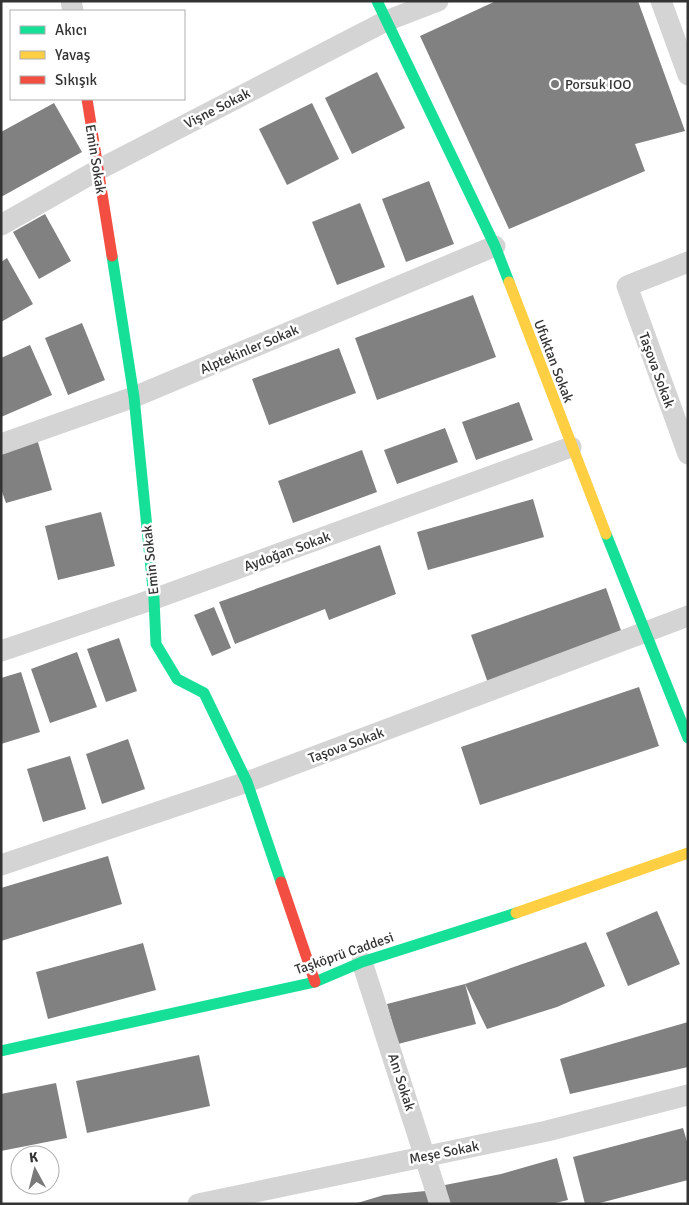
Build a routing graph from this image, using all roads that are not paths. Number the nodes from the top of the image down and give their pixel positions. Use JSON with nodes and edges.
{"nodes":[{"id":1,"x":377,"y":1,"type":"edge"},
{"id":2,"x":438,"y":1,"type":"edge"},
{"id":3,"x":661,"y":1,"type":"edge"},
{"id":4,"x":386,"y":21,"type":"junction"},
{"id":5,"x":688,"y":75,"type":"edge"},
{"id":6,"x":86,"y":100,"type":"edge"},
{"id":7,"x":98,"y":170,"type":"junction"},
{"id":8,"x":1,"y":226,"type":"edge"},
{"id":9,"x":495,"y":246,"type":"junction"},
{"id":10,"x":688,"y":262,"type":"edge"},
{"id":11,"x":134,"y":397,"type":"junction"},
{"id":12,"x":1,"y":444,"type":"edge"},
{"id":13,"x":571,"y":447,"type":"junction"},
{"id":14,"x":688,"y":454,"type":"edge"},
{"id":15,"x":154,"y":599,"type":"junction"},
{"id":16,"x":688,"y":616,"type":"edge"},
{"id":17,"x":647,"y":633,"type":"junction"},
{"id":18,"x":1,"y":651,"type":"edge"},
{"id":19,"x":688,"y":738,"type":"edge"},
{"id":20,"x":247,"y":782,"type":"junction"},
{"id":21,"x":688,"y":853,"type":"edge"},
{"id":22,"x":1,"y":865,"type":"edge"},
{"id":23,"x":362,"y":962,"type":"junction"},
{"id":24,"x":315,"y":982,"type":"junction"},
{"id":25,"x":1,"y":1051,"type":"edge"},
{"id":26,"x":688,"y":1095,"type":"edge"},
{"id":27,"x":426,"y":1156,"type":"junction"},
{"id":28,"x":198,"y":1204,"type":"edge"},
{"id":29,"x":440,"y":1204,"type":"edge"}],
"edges":[{"from":1,"to":4,"type":"street","name":"Ufuktan Sokak"},
{"from":2,"to":4,"type":"street","name":"Vişne Sokak"},
{"from":3,"to":5,"type":"street"},
{"from":4,"to":7,"type":"street","name":"Vişne Sokak"},
{"from":4,"to":9,"type":"street","name":"Ufuktan Sokak"},
{"from":6,"to":7,"type":"street","name":"Emin Sokak"},
{"from":7,"to":8,"type":"street","name":"Vişne Sokak"},
{"from":7,"to":11,"type":"street","name":"Emin Sokak"},
{"from":9,"to":11,"type":"street","name":"Alptekinler Sokak"},
{"from":9,"to":13,"type":"street","name":"Ufuktan Sokak"},
{"from":10,"to":14,"type":"street","name":"Taşova Sokak"},
{"from":11,"to":12,"type":"street","name":"Alptekinler Sokak"},
{"from":11,"to":15,"type":"street","name":"Emin Sokak"},
{"from":13,"to":15,"type":"street","name":"Aydoğan Sokak"},
{"from":13,"to":17,"type":"street","name":"Ufuktan Sokak"},
{"from":15,"to":18,"type":"street","name":"Aydoğan Sokak"},
{"from":15,"to":20,"type":"street","name":"Emin Sokak"},
{"from":16,"to":17,"type":"street","name":"Taşova Sokak"},
{"from":17,"to":19,"type":"street","name":"Ufuktan Sokak"},
{"from":17,"to":20,"type":"street","name":"Taşova Sokak"},
{"from":20,"to":22,"type":"street","name":"Taşova Sokak"},
{"from":20,"to":24,"type":"street","name":"Emin Sokak"},
{"from":21,"to":23,"type":"street","name":"Taşköprü Caddesi"},
{"from":23,"to":24,"type":"street","name":"Taşköprü Caddesi"},
{"from":23,"to":27,"type":"street","name":"Anı Sokak"},
{"from":24,"to":25,"type":"street","name":"Taşköprü Caddesi"},
{"from":26,"to":27,"type":"street","name":"Meşe Sokak"},
{"from":27,"to":28,"type":"street","name":"Meşe Sokak"},
{"from":27,"to":29,"type":"street","name":"Anı Sokak"}]}
